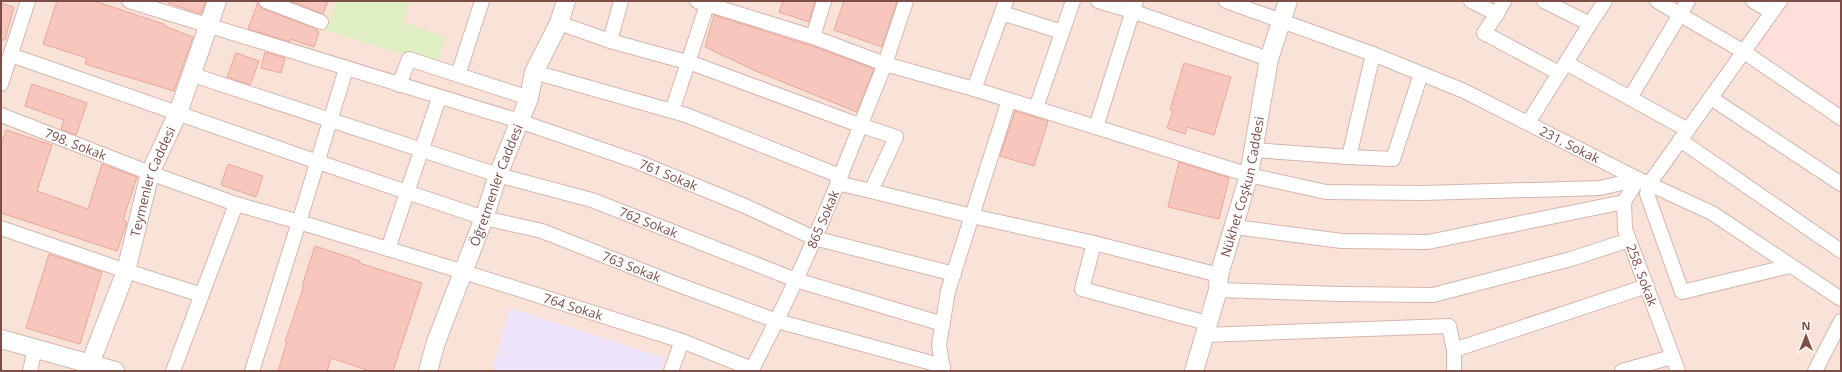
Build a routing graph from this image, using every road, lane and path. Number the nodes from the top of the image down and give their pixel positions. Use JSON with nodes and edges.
{"nodes":[{"id":1,"x":28,"y":1,"type":"edge"},
{"id":2,"x":129,"y":1,"type":"edge"},
{"id":3,"x":217,"y":1,"type":"edge"},
{"id":4,"x":266,"y":1,"type":"edge"},
{"id":5,"x":482,"y":1,"type":"edge"},
{"id":6,"x":566,"y":1,"type":"edge"},
{"id":7,"x":621,"y":1,"type":"edge"},
{"id":8,"x":824,"y":1,"type":"edge"},
{"id":9,"x":906,"y":1,"type":"edge"},
{"id":10,"x":1073,"y":1,"type":"edge"},
{"id":11,"x":1098,"y":1,"type":"edge"},
{"id":12,"x":1226,"y":1,"type":"edge"},
{"id":13,"x":1288,"y":1,"type":"edge"},
{"id":14,"x":1471,"y":1,"type":"edge"},
{"id":15,"x":1504,"y":1,"type":"edge"},
{"id":16,"x":1544,"y":1,"type":"edge"},
{"id":17,"x":1605,"y":1,"type":"edge"},
{"id":18,"x":1657,"y":1,"type":"edge"},
{"id":19,"x":1688,"y":1,"type":"edge"},
{"id":20,"x":1753,"y":1,"type":"edge"},
{"id":21,"x":1780,"y":1,"type":"edge"},
{"id":22,"x":701,"y":2,"type":"edge"},
{"id":23,"x":1134,"y":6,"type":"edge"},
{"id":24,"x":740,"y":7,"type":"edge"},
{"id":25,"x":1004,"y":7,"type":"edge"},
{"id":26,"x":1772,"y":12,"type":"junction"},
{"id":27,"x":1497,"y":14,"type":"junction"},
{"id":28,"x":1681,"y":15,"type":"junction"},
{"id":29,"x":1283,"y":20,"type":"junction"},
{"id":30,"x":321,"y":22,"type":"dead end"},
{"id":31,"x":559,"y":23,"type":"junction"},
{"id":32,"x":1590,"y":24,"type":"junction"},
{"id":33,"x":208,"y":26,"type":"junction"},
{"id":34,"x":1062,"y":32,"type":"junction"},
{"id":35,"x":813,"y":37,"type":"junction"},
{"id":36,"x":610,"y":41,"type":"junction"},
{"id":37,"x":1744,"y":52,"type":"junction"},
{"id":38,"x":1373,"y":54,"type":"junction"},
{"id":39,"x":11,"y":55,"type":"junction"},
{"id":40,"x":1269,"y":59,"type":"junction"},
{"id":41,"x":688,"y":62,"type":"junction"},
{"id":42,"x":885,"y":64,"type":"junction"},
{"id":43,"x":1563,"y":68,"type":"junction"},
{"id":44,"x":346,"y":69,"type":"junction"},
{"id":45,"x":534,"y":72,"type":"junction"},
{"id":46,"x":190,"y":74,"type":"junction"},
{"id":47,"x":1421,"y":74,"type":"junction"},
{"id":48,"x":458,"y":75,"type":"junction"},
{"id":49,"x":1,"y":84,"type":"edge"},
{"id":50,"x":398,"y":85,"type":"junction"},
{"id":51,"x":974,"y":89,"type":"junction"},
{"id":52,"x":439,"y":98,"type":"junction"},
{"id":53,"x":529,"y":98,"type":"junction"},
{"id":54,"x":1630,"y":98,"type":"junction"},
{"id":55,"x":1711,"y":98,"type":"junction"},
{"id":56,"x":1010,"y":100,"type":"junction"},
{"id":57,"x":1036,"y":108,"type":"junction"},
{"id":58,"x":672,"y":111,"type":"junction"},
{"id":59,"x":178,"y":113,"type":"junction"},
{"id":60,"x":1,"y":115,"type":"edge"},
{"id":61,"x":1841,"y":118,"type":"edge"},
{"id":62,"x":330,"y":120,"type":"junction"},
{"id":63,"x":519,"y":121,"type":"junction"},
{"id":64,"x":1528,"y":123,"type":"junction"},
{"id":65,"x":859,"y":125,"type":"junction"},
{"id":66,"x":1096,"y":127,"type":"junction"},
{"id":67,"x":1684,"y":135,"type":"junction"},
{"id":68,"x":421,"y":150,"type":"junction"},
{"id":69,"x":1254,"y":150,"type":"junction"},
{"id":70,"x":1349,"y":157,"type":"junction"},
{"id":71,"x":317,"y":162,"type":"junction"},
{"id":72,"x":150,"y":173,"type":"junction"},
{"id":73,"x":1249,"y":174,"type":"junction"},
{"id":74,"x":498,"y":176,"type":"junction"},
{"id":75,"x":838,"y":180,"type":"junction"},
{"id":76,"x":1643,"y":181,"type":"junction"},
{"id":77,"x":1841,"y":184,"type":"edge"},
{"id":78,"x":871,"y":191,"type":"junction"},
{"id":79,"x":407,"y":192,"type":"junction"},
{"id":80,"x":1624,"y":202,"type":"junction"},
{"id":81,"x":236,"y":204,"type":"junction"},
{"id":82,"x":972,"y":216,"type":"junction"},
{"id":83,"x":484,"y":218,"type":"junction"},
{"id":84,"x":299,"y":222,"type":"junction"},
{"id":85,"x":1234,"y":227,"type":"junction"},
{"id":86,"x":1,"y":228,"type":"edge"},
{"id":87,"x":814,"y":238,"type":"junction"},
{"id":88,"x":1629,"y":240,"type":"junction"},
{"id":89,"x":1094,"y":243,"type":"junction"},
{"id":90,"x":388,"y":249,"type":"junction"},
{"id":91,"x":1841,"y":251,"type":"edge"},
{"id":92,"x":1790,"y":266,"type":"junction"},
{"id":93,"x":126,"y":271,"type":"junction"},
{"id":94,"x":464,"y":272,"type":"junction"},
{"id":95,"x":954,"y":274,"type":"junction"},
{"id":96,"x":796,"y":280,"type":"junction"},
{"id":97,"x":1218,"y":283,"type":"junction"},
{"id":98,"x":1646,"y":286,"type":"junction"},
{"id":99,"x":202,"y":295,"type":"junction"},
{"id":100,"x":1841,"y":299,"type":"edge"},
{"id":101,"x":777,"y":321,"type":"junction"},
{"id":102,"x":1841,"y":321,"type":"edge"},
{"id":103,"x":943,"y":324,"type":"junction"},
{"id":104,"x":1206,"y":329,"type":"junction"},
{"id":105,"x":1,"y":339,"type":"edge"},
{"id":106,"x":682,"y":341,"type":"junction"},
{"id":107,"x":35,"y":348,"type":"junction"},
{"id":108,"x":1454,"y":350,"type":"junction"},
{"id":109,"x":1672,"y":357,"type":"junction"},
{"id":110,"x":90,"y":364,"type":"junction"},
{"id":111,"x":943,"y":368,"type":"edge"},
{"id":112,"x":752,"y":370,"type":"edge"},
{"id":113,"x":30,"y":371,"type":"edge"},
{"id":114,"x":115,"y":371,"type":"edge"},
{"id":115,"x":173,"y":371,"type":"edge"},
{"id":116,"x":252,"y":371,"type":"edge"},
{"id":117,"x":428,"y":371,"type":"edge"},
{"id":118,"x":671,"y":371,"type":"edge"},
{"id":119,"x":1194,"y":371,"type":"edge"},
{"id":120,"x":1454,"y":371,"type":"edge"},
{"id":121,"x":1622,"y":371,"type":"edge"},
{"id":122,"x":1678,"y":371,"type":"edge"},
{"id":123,"x":1815,"y":371,"type":"edge"}],
"edges":[{"from":1,"to":39,"type":"street"},
{"from":2,"to":33,"type":"street","name":"761 Sokak"},
{"from":3,"to":33,"type":"street","name":"Teymenler Caddesi"},
{"from":4,"to":30,"type":"street"},
{"from":5,"to":48,"type":"street"},
{"from":6,"to":31,"type":"street","name":"Öğretmenler Caddesi"},
{"from":7,"to":36,"type":"street"},
{"from":8,"to":35,"type":"street"},
{"from":9,"to":42,"type":"street","name":"865 Sokak"},
{"from":10,"to":34,"type":"street"},
{"from":11,"to":23,"type":"street"},
{"from":12,"to":29,"type":"street","name":"231. Sokak"},
{"from":13,"to":29,"type":"street","name":"Nükhet Coşkun Caddesi"},
{"from":14,"to":27,"type":"street"},
{"from":15,"to":27,"type":"street"},
{"from":16,"to":32,"type":"street"},
{"from":17,"to":32,"type":"street"},
{"from":18,"to":28,"type":"street"},
{"from":19,"to":28,"type":"street"},
{"from":20,"to":26,"type":"street"},
{"from":21,"to":26,"type":"street"},
{"from":22,"to":24,"type":"street"},
{"from":22,"to":41,"type":"street"},
{"from":23,"to":40,"type":"street"},
{"from":23,"to":66,"type":"street"},
{"from":24,"to":35,"type":"street"},
{"from":25,"to":34,"type":"street"},
{"from":25,"to":51,"type":"street"},
{"from":26,"to":37,"type":"street"},
{"from":27,"to":43,"type":"street"},
{"from":28,"to":37,"type":"street"},
{"from":28,"to":54,"type":"street"},
{"from":29,"to":38,"type":"street","name":"231. Sokak"},
{"from":29,"to":40,"type":"street","name":"Nükhet Coşkun Caddesi"},
{"from":31,"to":36,"type":"street"},
{"from":31,"to":45,"type":"street","name":"Öğretmenler Caddesi"},
{"from":32,"to":43,"type":"street"},
{"from":33,"to":44,"type":"street","name":"761 Sokak"},
{"from":33,"to":46,"type":"street","name":"Teymenler Caddesi"},
{"from":34,"to":57,"type":"street"},
{"from":35,"to":42,"type":"street"},
{"from":36,"to":41,"type":"street"},
{"from":37,"to":55,"type":"street"},
{"from":37,"to":61,"type":"street"},
{"from":38,"to":47,"type":"street","name":"231. Sokak"},
{"from":38,"to":70,"type":"street"},
{"from":39,"to":49,"type":"street"},
{"from":39,"to":59,"type":"street","name":"763 Sokak"},
{"from":40,"to":69,"type":"street","name":"Nükhet Coşkun Caddesi"},
{"from":41,"to":58,"type":"street"},
{"from":41,"to":65,"type":"street"},
{"from":42,"to":51,"type":"street"},
{"from":42,"to":65,"type":"street","name":"865 Sokak"},
{"from":43,"to":54,"type":"street"},
{"from":43,"to":64,"type":"street"},
{"from":44,"to":50,"type":"street","name":"761 Sokak"},
{"from":44,"to":62,"type":"street"},
{"from":45,"to":53,"type":"street","name":"Öğretmenler Caddesi"},
{"from":45,"to":58,"type":"street"},
{"from":46,"to":59,"type":"street","name":"Teymenler Caddesi"},
{"from":46,"to":62,"type":"street","name":"762 Sokak"},
{"from":47,"to":64,"type":"street","name":"231. Sokak"},
{"from":47,"to":70,"type":"street"},
{"from":48,"to":50,"type":"street"},
{"from":48,"to":53,"type":"street"},
{"from":50,"to":52,"type":"street","name":"761 Sokak"},
{"from":51,"to":56,"type":"street"},
{"from":52,"to":63,"type":"street","name":"761 Sokak"},
{"from":52,"to":68,"type":"street"},
{"from":53,"to":63,"type":"street","name":"Öğretmenler Caddesi"},
{"from":54,"to":67,"type":"street"},
{"from":55,"to":67,"type":"street"},
{"from":55,"to":77,"type":"street"},
{"from":56,"to":57,"type":"street"},
{"from":56,"to":82,"type":"street"},
{"from":57,"to":66,"type":"street"},
{"from":58,"to":75,"type":"street"},
{"from":59,"to":71,"type":"street","name":"763 Sokak"},
{"from":59,"to":72,"type":"street","name":"Teymenler Caddesi"},
{"from":60,"to":72,"type":"street","name":"798. Sokak"},
{"from":62,"to":68,"type":"street","name":"762 Sokak"},
{"from":62,"to":71,"type":"street"},
{"from":63,"to":74,"type":"street","name":"Öğretmenler Caddesi"},
{"from":63,"to":87,"type":"street","name":"761 Sokak"},
{"from":64,"to":76,"type":"street","name":"231. Sokak"},
{"from":65,"to":75,"type":"street","name":"865 Sokak"},
{"from":65,"to":78,"type":"street"},
{"from":66,"to":73,"type":"street"},
{"from":67,"to":76,"type":"street"},
{"from":67,"to":91,"type":"street"},
{"from":68,"to":74,"type":"street","name":"762 Sokak"},
{"from":68,"to":79,"type":"street"},
{"from":69,"to":70,"type":"street"},
{"from":69,"to":73,"type":"street","name":"Nükhet Coşkun Caddesi"},
{"from":71,"to":79,"type":"street","name":"763 Sokak"},
{"from":71,"to":84,"type":"street"},
{"from":72,"to":81,"type":"street","name":"798. Sokak"},
{"from":72,"to":93,"type":"street","name":"Teymenler Caddesi"},
{"from":73,"to":76,"type":"street"},
{"from":73,"to":85,"type":"street","name":"Nükhet Coşkun Caddesi"},
{"from":74,"to":83,"type":"street","name":"Öğretmenler Caddesi"},
{"from":74,"to":96,"type":"street","name":"762 Sokak"},
{"from":75,"to":78,"type":"street"},
{"from":75,"to":87,"type":"street","name":"865 Sokak"},
{"from":76,"to":80,"type":"street"},
{"from":76,"to":92,"type":"street","name":"231. Sokak"},
{"from":76,"to":92,"type":"street"},
{"from":78,"to":82,"type":"street"},
{"from":79,"to":83,"type":"street","name":"763 Sokak"},
{"from":79,"to":90,"type":"street"},
{"from":80,"to":85,"type":"street"},
{"from":80,"to":88,"type":"street","name":"258. Sokak"},
{"from":81,"to":84,"type":"street","name":"798. Sokak"},
{"from":81,"to":99,"type":"street"},
{"from":82,"to":89,"type":"street"},
{"from":82,"to":95,"type":"street"},
{"from":83,"to":94,"type":"street","name":"Öğretmenler Caddesi"},
{"from":83,"to":101,"type":"street","name":"763 Sokak"},
{"from":84,"to":90,"type":"street","name":"764 Sokak"},
{"from":84,"to":116,"type":"street"},
{"from":85,"to":97,"type":"street","name":"Nükhet Coşkun Caddesi"},
{"from":86,"to":93,"type":"street"},
{"from":87,"to":95,"type":"street","name":"761 Sokak"},
{"from":87,"to":96,"type":"street","name":"865 Sokak"},
{"from":88,"to":97,"type":"street"},
{"from":88,"to":98,"type":"street","name":"258. Sokak"},
{"from":89,"to":97,"type":"street"},
{"from":89,"to":104,"type":"street"},
{"from":90,"to":94,"type":"street","name":"764 Sokak"},
{"from":92,"to":100,"type":"street","name":"231. Sokak"},
{"from":93,"to":99,"type":"street"},
{"from":93,"to":110,"type":"street","name":"Teymenler Caddesi"},
{"from":94,"to":106,"type":"street","name":"764 Sokak"},
{"from":94,"to":117,"type":"street","name":"Öğretmenler Caddesi"},
{"from":95,"to":103,"type":"street"},
{"from":96,"to":101,"type":"street","name":"865 Sokak"},
{"from":96,"to":103,"type":"street","name":"762 Sokak"},
{"from":97,"to":104,"type":"street","name":"Nükhet Coşkun Caddesi"},
{"from":98,"to":108,"type":"street"},
{"from":98,"to":109,"type":"street","name":"258. Sokak"},
{"from":99,"to":115,"type":"street"},
{"from":101,"to":111,"type":"street","name":"763 Sokak"},
{"from":101,"to":112,"type":"street","name":"865 Sokak"},
{"from":102,"to":123,"type":"street"},
{"from":103,"to":111,"type":"street"},
{"from":104,"to":108,"type":"street"},
{"from":104,"to":119,"type":"street","name":"Nükhet Coşkun Caddesi"},
{"from":105,"to":107,"type":"street"},
{"from":106,"to":112,"type":"street"},
{"from":106,"to":118,"type":"street"},
{"from":107,"to":110,"type":"street"},
{"from":107,"to":113,"type":"street"},
{"from":108,"to":120,"type":"street"},
{"from":109,"to":121,"type":"street"},
{"from":109,"to":122,"type":"street","name":"258. Sokak"},
{"from":110,"to":114,"type":"street"}]}
